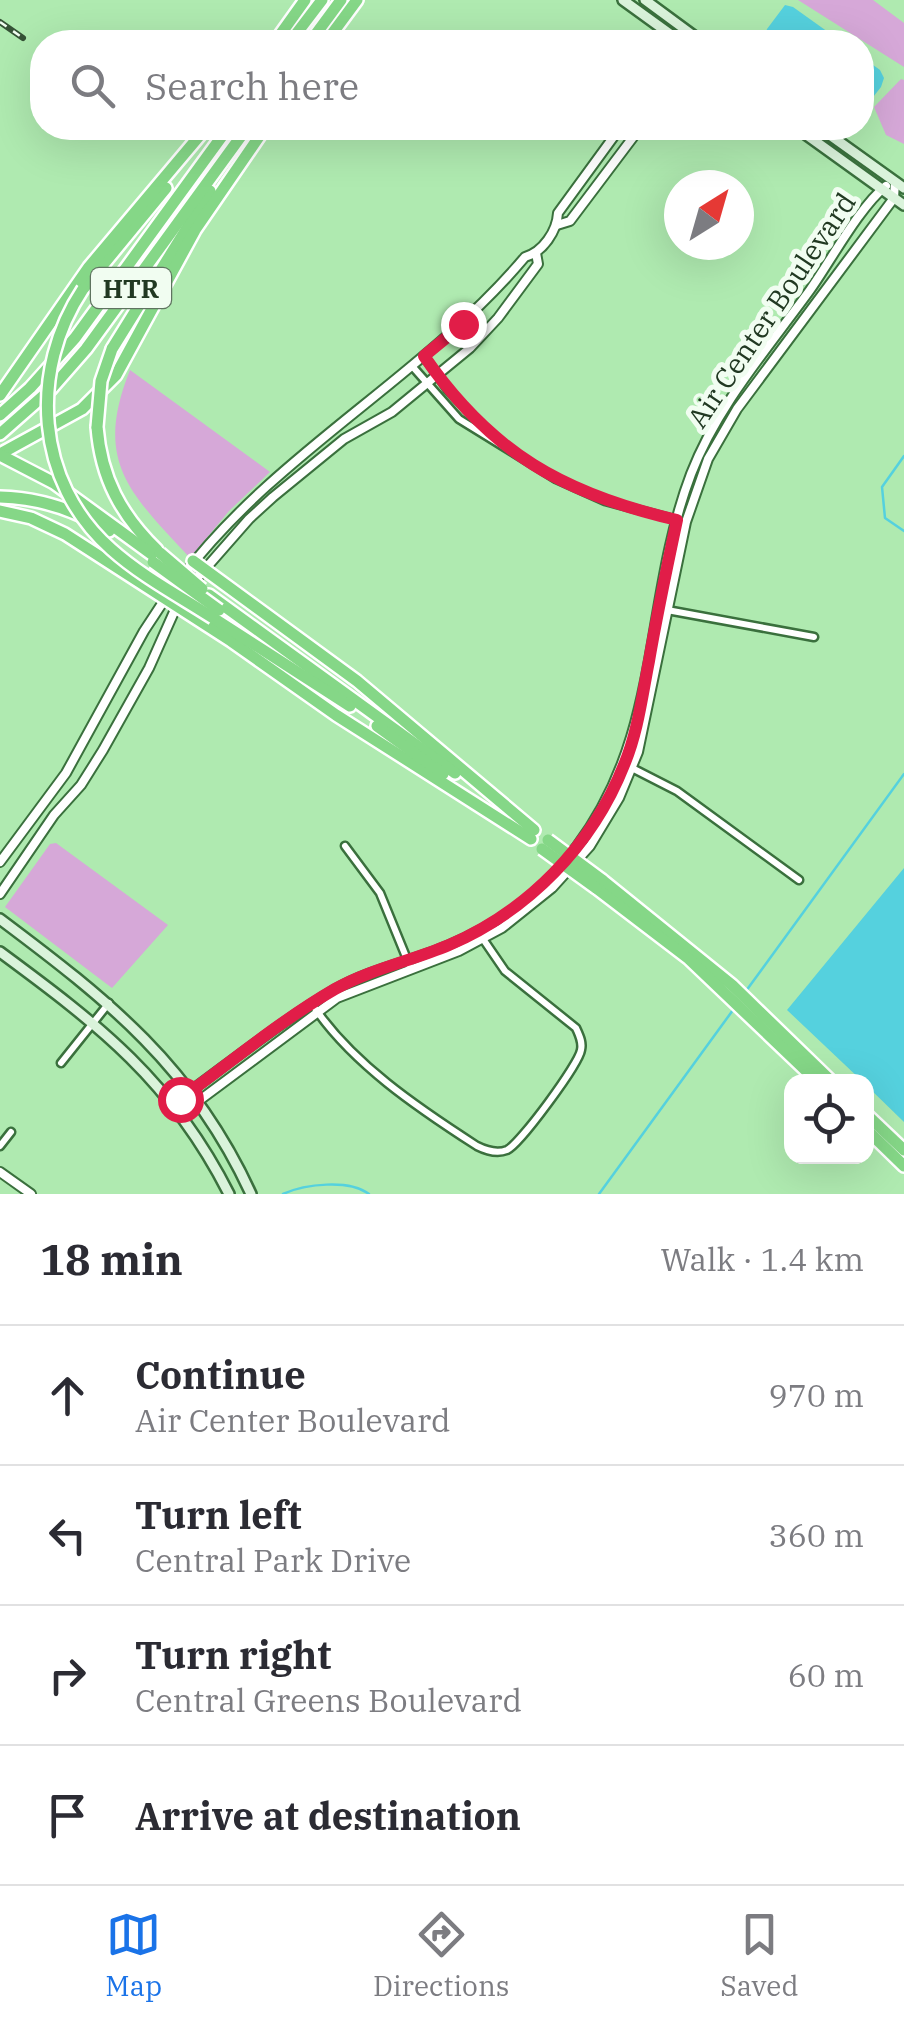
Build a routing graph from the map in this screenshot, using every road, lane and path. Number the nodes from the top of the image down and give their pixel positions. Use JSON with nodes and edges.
{"nodes":[{"id":1,"x":305,"y":0,"type":"edge"},
{"id":2,"x":322,"y":0,"type":"edge"},
{"id":3,"x":342,"y":0,"type":"edge"},
{"id":4,"x":357,"y":0,"type":"edge"},
{"id":5,"x":623,"y":0,"type":"edge"},
{"id":6,"x":645,"y":0,"type":"edge"},
{"id":7,"x":284,"y":30,"type":"edge"},
{"id":8,"x":299,"y":30,"type":"edge"},
{"id":9,"x":319,"y":30,"type":"edge"},
{"id":10,"x":335,"y":30,"type":"edge"},
{"id":11,"x":664,"y":30,"type":"edge"},
{"id":12,"x":685,"y":30,"type":"edge"},
{"id":13,"x":196,"y":140,"type":"edge"},
{"id":14,"x":206,"y":140,"type":"edge"},
{"id":15,"x":219,"y":140,"type":"edge"},
{"id":16,"x":241,"y":140,"type":"edge"},
{"id":17,"x":242,"y":140,"type":"edge"},
{"id":18,"x":257,"y":140,"type":"edge"},
{"id":19,"x":611,"y":140,"type":"edge"},
{"id":20,"x":631,"y":140,"type":"edge"},
{"id":21,"x":814,"y":140,"type":"edge"},
{"id":22,"x":837,"y":140,"type":"edge"},
{"id":23,"x":899,"y":185,"type":"edge"},
{"id":24,"x":882,"y":189,"type":"junction"},
{"id":25,"x":894,"y":198,"type":"junction"},
{"id":26,"x":904,"y":205,"type":"edge"},
{"id":27,"x":557,"y":225,"type":"junction"},
{"id":28,"x":536,"y":254,"type":"junction"},
{"id":29,"x":816,"y":281,"type":"junction"},
{"id":30,"x":826,"y":288,"type":"junction"},
{"id":31,"x":424,"y":356,"type":"junction"},
{"id":32,"x":412,"y":366,"type":"junction"},
{"id":33,"x":754,"y":367,"type":"junction"},
{"id":34,"x":762,"y":373,"type":"junction"},
{"id":35,"x":438,"y":375,"type":"junction"},
{"id":36,"x":426,"y":384,"type":"junction"},
{"id":37,"x":0,"y":395,"type":"edge"},
{"id":38,"x":0,"y":415,"type":"edge"},
{"id":39,"x":716,"y":432,"type":"junction"},
{"id":40,"x":0,"y":434,"type":"edge"},
{"id":41,"x":493,"y":438,"type":"junction"},
{"id":42,"x":0,"y":455,"type":"edge"},
{"id":43,"x":0,"y":498,"type":"edge"},
{"id":44,"x":240,"y":509,"type":"junction"},
{"id":45,"x":0,"y":511,"type":"edge"},
{"id":46,"x":250,"y":518,"type":"junction"},
{"id":47,"x":682,"y":520,"type":"junction"},
{"id":48,"x":157,"y":558,"type":"junction"},
{"id":49,"x":198,"y":565,"type":"junction"},
{"id":50,"x":171,"y":602,"type":"junction"},
{"id":51,"x":663,"y":609,"type":"junction"},
{"id":52,"x":218,"y":611,"type":"junction"},
{"id":53,"x":814,"y":637,"type":"dead end"},
{"id":54,"x":106,"y":700,"type":"junction"},
{"id":55,"x":126,"y":710,"type":"junction"},
{"id":56,"x":628,"y":766,"type":"junction"},
{"id":57,"x":43,"y":807,"type":"junction"},
{"id":58,"x":54,"y":815,"type":"junction"},
{"id":59,"x":532,"y":834,"type":"junction"},
{"id":60,"x":345,"y":846,"type":"dead end"},
{"id":61,"x":0,"y":862,"type":"edge"},
{"id":62,"x":799,"y":880,"type":"dead end"},
{"id":63,"x":0,"y":894,"type":"edge"},
{"id":64,"x":0,"y":918,"type":"edge"},
{"id":65,"x":481,"y":936,"type":"junction"},
{"id":66,"x":0,"y":952,"type":"edge"},
{"id":67,"x":410,"y":964,"type":"junction"},
{"id":68,"x":109,"y":1003,"type":"junction"},
{"id":69,"x":314,"y":1008,"type":"junction"},
{"id":70,"x":751,"y":1008,"type":"junction"},
{"id":71,"x":93,"y":1021,"type":"junction"},
{"id":72,"x":60,"y":1063,"type":"dead end"},
{"id":73,"x":811,"y":1074,"type":"edge"},
{"id":74,"x":823,"y":1074,"type":"edge"},
{"id":75,"x":191,"y":1091,"type":"junction"},
{"id":76,"x":199,"y":1102,"type":"junction"},
{"id":77,"x":174,"y":1103,"type":"junction"},
{"id":78,"x":182,"y":1114,"type":"junction"},
{"id":79,"x":874,"y":1122,"type":"edge"},
{"id":80,"x":11,"y":1132,"type":"dead end"},
{"id":81,"x":874,"y":1136,"type":"edge"},
{"id":82,"x":0,"y":1146,"type":"edge"},
{"id":83,"x":904,"y":1150,"type":"edge"},
{"id":84,"x":904,"y":1166,"type":"edge"},
{"id":85,"x":0,"y":1172,"type":"edge"},
{"id":86,"x":31,"y":1194,"type":"edge"},
{"id":87,"x":229,"y":1194,"type":"edge"},
{"id":88,"x":251,"y":1194,"type":"edge"}],
"edges":[{"from":1,"to":7,"type":"highway"},
{"from":2,"to":8,"type":"highway"},
{"from":3,"to":9,"type":"highway"},
{"from":4,"to":10,"type":"highway"},
{"from":5,"to":11,"type":"main road"},
{"from":6,"to":12,"type":"main road"},
{"from":13,"to":37,"type":"highway"},
{"from":14,"to":52,"type":"highway","bridge":true},
{"from":15,"to":38,"type":"highway","number":"HTR"},
{"from":16,"to":40,"type":"highway","number":"HTR"},
{"from":17,"to":48,"type":"highway","bridge":true},
{"from":18,"to":42,"type":"highway"},
{"from":19,"to":27,"type":"street"},
{"from":20,"to":27,"type":"street"},
{"from":21,"to":24,"type":"main road"},
{"from":22,"to":23,"type":"main road"},
{"from":23,"to":24,"type":"street","name":"Air Center Boulevard"},
{"from":23,"to":25,"type":"street","name":"Air Center Boulevard"},
{"from":24,"to":25,"type":"main road"},
{"from":24,"to":29,"type":"street","name":"Air Center Boulevard"},
{"from":25,"to":26,"type":"main road"},
{"from":25,"to":30,"type":"street","name":"Air Center Boulevard"},
{"from":27,"to":28,"type":"street"},
{"from":28,"to":31,"type":"street"},
{"from":28,"to":35,"type":"street"},
{"from":29,"to":30,"type":"street"},
{"from":29,"to":33,"type":"street","name":"Air Center Boulevard"},
{"from":30,"to":34,"type":"street","name":"Air Center Boulevard"},
{"from":31,"to":32,"type":"street"},
{"from":31,"to":35,"type":"street"},
{"from":32,"to":36,"type":"street"},
{"from":32,"to":44,"type":"street"},
{"from":33,"to":34,"type":"street"},
{"from":33,"to":39,"type":"street","name":"Air Center Boulevard"},
{"from":34,"to":39,"type":"street","name":"Air Center Boulevard"},
{"from":35,"to":36,"type":"street"},
{"from":35,"to":41,"type":"street"},
{"from":36,"to":41,"type":"street"},
{"from":36,"to":46,"type":"street"},
{"from":39,"to":47,"type":"street","name":"Air Center Boulevard"},
{"from":41,"to":47,"type":"street"},
{"from":42,"to":48,"type":"highway","bridge":true},
{"from":43,"to":48,"type":"highway"},
{"from":44,"to":46,"type":"street"},
{"from":44,"to":49,"type":"street"},
{"from":45,"to":50,"type":"highway"},
{"from":46,"to":49,"type":"street"},
{"from":47,"to":51,"type":"street","name":"Air Center Boulevard"},
{"from":48,"to":52,"type":"highway","bridge":true},
{"from":48,"to":52,"type":"highway","bridge":true},
{"from":49,"to":50,"type":"street"},
{"from":49,"to":59,"type":"highway"},
{"from":50,"to":54,"type":"street"},
{"from":50,"to":55,"type":"street"},
{"from":50,"to":59,"type":"highway"},
{"from":51,"to":53,"type":"street"},
{"from":51,"to":56,"type":"street","name":"Air Center Boulevard"},
{"from":52,"to":59,"type":"highway"},
{"from":52,"to":59,"type":"highway"},
{"from":54,"to":55,"type":"street"},
{"from":54,"to":57,"type":"street"},
{"from":55,"to":58,"type":"street"},
{"from":56,"to":62,"type":"street"},
{"from":56,"to":65,"type":"street","name":"Air Center Boulevard"},
{"from":57,"to":58,"type":"street"},
{"from":57,"to":61,"type":"street"},
{"from":58,"to":63,"type":"street"},
{"from":59,"to":70,"type":"highway","bridge":true},
{"from":60,"to":67,"type":"street"},
{"from":64,"to":68,"type":"main road"},
{"from":65,"to":67,"type":"street","name":"Air Center Boulevard"},
{"from":65,"to":69,"type":"street"},
{"from":66,"to":71,"type":"main road"},
{"from":67,"to":69,"type":"street","name":"Air Center Boulevard"},
{"from":68,"to":71,"type":"street"},
{"from":68,"to":75,"type":"main road"},
{"from":69,"to":75,"type":"street","name":"Air Center Boulevard"},
{"from":69,"to":76,"type":"street","name":"Air Center Boulevard"},
{"from":70,"to":73,"type":"highway"},
{"from":70,"to":74,"type":"highway"},
{"from":71,"to":72,"type":"street"},
{"from":71,"to":77,"type":"main road"},
{"from":75,"to":76,"type":"main road"},
{"from":75,"to":77,"type":"street","name":"Air Center Boulevard"},
{"from":76,"to":78,"type":"street","name":"Air Center Boulevard"},
{"from":76,"to":88,"type":"main road"},
{"from":77,"to":78,"type":"main road"},
{"from":78,"to":87,"type":"main road"},
{"from":79,"to":83,"type":"highway"},
{"from":80,"to":82,"type":"street"},
{"from":81,"to":84,"type":"highway"},
{"from":85,"to":86,"type":"street"}]}
